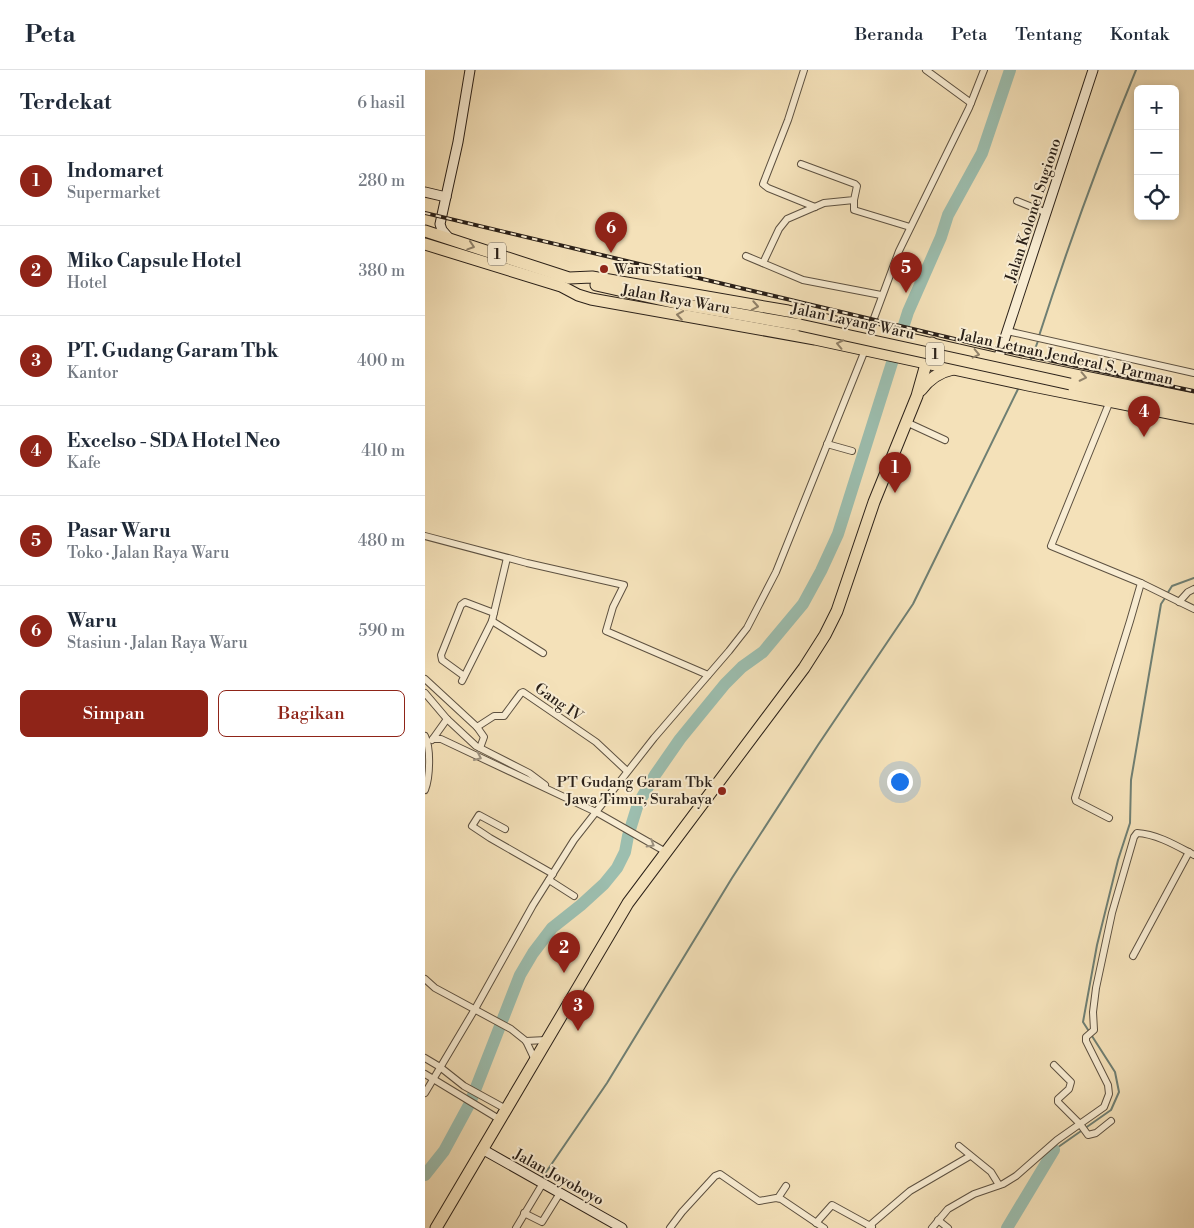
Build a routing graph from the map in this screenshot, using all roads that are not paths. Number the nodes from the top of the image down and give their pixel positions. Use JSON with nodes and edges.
{"nodes":[{"id":1,"x":471,"y":70,"type":"edge"},
{"id":2,"x":804,"y":70,"type":"edge"},
{"id":3,"x":926,"y":70,"type":"edge"},
{"id":4,"x":985,"y":70,"type":"edge"},
{"id":5,"x":1093,"y":70,"type":"edge"},
{"id":6,"x":971,"y":103,"type":"junction"},
{"id":7,"x":801,"y":164,"type":"dead end"},
{"id":8,"x":425,"y":192,"type":"edge"},
{"id":9,"x":445,"y":197,"type":"junction"},
{"id":10,"x":854,"y":200,"type":"junction"},
{"id":11,"x":1017,"y":201,"type":"dead end"},
{"id":12,"x":815,"y":207,"type":"junction"},
{"id":13,"x":1047,"y":213,"type":"junction"},
{"id":14,"x":440,"y":224,"type":"junction"},
{"id":15,"x":910,"y":227,"type":"junction"},
{"id":16,"x":425,"y":230,"type":"edge"},
{"id":17,"x":450,"y":238,"type":"junction"},
{"id":18,"x":425,"y":244,"type":"edge"},
{"id":19,"x":745,"y":256,"type":"dead end"},
{"id":20,"x":763,"y":263,"type":"junction"},
{"id":21,"x":565,"y":282,"type":"junction"},
{"id":22,"x":881,"y":295,"type":"junction"},
{"id":23,"x":870,"y":329,"type":"junction"},
{"id":24,"x":1007,"y":331,"type":"junction"},
{"id":25,"x":914,"y":339,"type":"junction"},
{"id":26,"x":932,"y":343,"type":"junction"},
{"id":27,"x":865,"y":350,"type":"junction"},
{"id":28,"x":908,"y":359,"type":"junction"},
{"id":29,"x":998,"y":359,"type":"junction"},
{"id":30,"x":926,"y":363,"type":"junction"},
{"id":31,"x":954,"y":369,"type":"junction"},
{"id":32,"x":1194,"y":372,"type":"edge"},
{"id":33,"x":917,"y":396,"type":"junction"},
{"id":34,"x":1194,"y":399,"type":"edge"},
{"id":35,"x":1110,"y":401,"type":"junction"},
{"id":36,"x":1194,"y":409,"type":"edge"},
{"id":37,"x":1194,"y":418,"type":"edge"},
{"id":38,"x":906,"y":422,"type":"junction"},
{"id":39,"x":945,"y":440,"type":"dead end"},
{"id":40,"x":827,"y":444,"type":"junction"},
{"id":41,"x":852,"y":451,"type":"dead end"},
{"id":42,"x":425,"y":536,"type":"edge"},
{"id":43,"x":507,"y":558,"type":"junction"},
{"id":44,"x":1141,"y":582,"type":"junction"},
{"id":45,"x":1194,"y":589,"type":"edge"},
{"id":46,"x":1179,"y":602,"type":"junction"},
{"id":47,"x":1194,"y":609,"type":"edge"},
{"id":48,"x":494,"y":613,"type":"junction"},
{"id":49,"x":492,"y":622,"type":"junction"},
{"id":50,"x":543,"y":653,"type":"dead end"},
{"id":51,"x":708,"y":674,"type":"junction"},
{"id":52,"x":425,"y":679,"type":"edge"},
{"id":53,"x":425,"y":693,"type":"edge"},
{"id":54,"x":447,"y":719,"type":"junction"},
{"id":55,"x":477,"y":728,"type":"junction"},
{"id":56,"x":425,"y":736,"type":"edge"},
{"id":57,"x":429,"y":743,"type":"edge"},
{"id":58,"x":480,"y":748,"type":"junction"},
{"id":59,"x":627,"y":771,"type":"junction"},
{"id":60,"x":425,"y":790,"type":"edge"},
{"id":61,"x":556,"y":794,"type":"junction"},
{"id":62,"x":596,"y":812,"type":"junction"},
{"id":63,"x":1109,"y":818,"type":"dead end"},
{"id":64,"x":505,"y":829,"type":"dead end"},
{"id":65,"x":666,"y":852,"type":"junction"},
{"id":66,"x":1191,"y":854,"type":"edge"},
{"id":67,"x":551,"y":877,"type":"junction"},
{"id":68,"x":574,"y":896,"type":"dead end"},
{"id":69,"x":1133,"y":956,"type":"dead end"},
{"id":70,"x":425,"y":979,"type":"edge"},
{"id":71,"x":425,"y":986,"type":"edge"},
{"id":72,"x":435,"y":988,"type":"junction"},
{"id":73,"x":475,"y":1009,"type":"junction"},
{"id":74,"x":526,"y":1040,"type":"junction"},
{"id":75,"x":546,"y":1040,"type":"junction"},
{"id":76,"x":425,"y":1058,"type":"edge"},
{"id":77,"x":535,"y":1060,"type":"junction"},
{"id":78,"x":1054,"y":1065,"type":"dead end"},
{"id":79,"x":440,"y":1067,"type":"junction"},
{"id":80,"x":425,"y":1074,"type":"edge"},
{"id":81,"x":433,"y":1079,"type":"junction"},
{"id":82,"x":467,"y":1087,"type":"junction"},
{"id":83,"x":425,"y":1093,"type":"edge"},
{"id":84,"x":461,"y":1096,"type":"junction"},
{"id":85,"x":503,"y":1114,"type":"junction"},
{"id":86,"x":1111,"y":1121,"type":"dead end"},
{"id":87,"x":1080,"y":1125,"type":"junction"},
{"id":88,"x":959,"y":1146,"type":"dead end"},
{"id":89,"x":482,"y":1149,"type":"junction"},
{"id":90,"x":970,"y":1156,"type":"junction"},
{"id":91,"x":539,"y":1181,"type":"junction"},
{"id":92,"x":1001,"y":1185,"type":"junction"},
{"id":93,"x":786,"y":1186,"type":"dead end"},
{"id":94,"x":560,"y":1193,"type":"junction"},
{"id":95,"x":778,"y":1198,"type":"junction"},
{"id":96,"x":524,"y":1213,"type":"junction"},
{"id":97,"x":938,"y":1220,"type":"junction"},
{"id":98,"x":816,"y":1223,"type":"junction"},
{"id":99,"x":608,"y":1224,"type":"edge"},
{"id":100,"x":871,"y":1227,"type":"edge"},
{"id":101,"x":436,"y":1228,"type":"edge"},
{"id":102,"x":516,"y":1228,"type":"edge"},
{"id":103,"x":622,"y":1228,"type":"edge"},
{"id":104,"x":670,"y":1228,"type":"edge"},
{"id":105,"x":824,"y":1228,"type":"edge"},
{"id":106,"x":932,"y":1228,"type":"edge"},
{"id":107,"x":948,"y":1228,"type":"edge"}],
"edges":[{"from":1,"to":9,"type":"street"},
{"from":2,"to":12,"type":"street"},
{"from":3,"to":6,"type":"street"},
{"from":4,"to":6,"type":"street"},
{"from":5,"to":13,"type":"street","name":"Jalan Kolonel Sugiono"},
{"from":6,"to":15,"type":"street"},
{"from":7,"to":10,"type":"street"},
{"from":8,"to":9,"type":"street"},
{"from":9,"to":14,"type":"street"},
{"from":10,"to":12,"type":"street"},
{"from":10,"to":15,"type":"street"},
{"from":11,"to":13,"type":"street"},
{"from":12,"to":20,"type":"street"},
{"from":13,"to":24,"type":"street","name":"Jalan Kolonel Sugiono"},
{"from":14,"to":16,"type":"street"},
{"from":14,"to":17,"type":"street"},
{"from":15,"to":22,"type":"street"},
{"from":16,"to":17,"type":"highway","name":"Jalan Raya Waru","number":"1"},
{"from":17,"to":21,"type":"highway","name":"Jalan Raya Waru","number":"1","one_way":true},
{"from":18,"to":21,"type":"highway","name":"Jalan Raya Waru","number":"1"},
{"from":19,"to":20,"type":"street"},
{"from":20,"to":22,"type":"street"},
{"from":21,"to":23,"type":"highway","name":"Jalan Raya Waru","one_way":true},
{"from":27,"to":21,"type":"highway","name":"Jalan Raya Waru","one_way":true},
{"from":21,"to":36,"type":"highway","name":"Jalan Layang Waru","number":"1","bridge":true},
{"from":22,"to":23,"type":"street"},
{"from":23,"to":25,"type":"highway","name":"Jalan Raya Waru"},
{"from":24,"to":29,"type":"street","name":"Jalan Kolonel Sugiono"},
{"from":24,"to":32,"type":"street"},
{"from":25,"to":26,"type":"highway","name":"Jalan Raya Waru"},
{"from":25,"to":28,"type":"highway"},
{"from":26,"to":29,"type":"highway","name":"Jalan Letnan Jenderal S. Parman","one_way":true},
{"from":26,"to":30,"type":"highway"},
{"from":27,"to":28,"type":"highway","name":"Jalan Raya Waru"},
{"from":27,"to":40,"type":"street"},
{"from":28,"to":30,"type":"highway","name":"Jalan Raya Waru"},
{"from":28,"to":33,"type":"highway"},
{"from":29,"to":34,"type":"highway","name":"Jalan Letnan Jenderal S. Parman","one_way":true},
{"from":30,"to":31,"type":"highway"},
{"from":30,"to":33,"type":"highway"},
{"from":31,"to":33,"type":"highway"},
{"from":31,"to":35,"type":"highway"},
{"from":33,"to":38,"type":"highway"},
{"from":35,"to":37,"type":"highway"},
{"from":35,"to":44,"type":"street"},
{"from":38,"to":39,"type":"street"},
{"from":38,"to":65,"type":"highway"},
{"from":40,"to":41,"type":"street"},
{"from":40,"to":51,"type":"street"},
{"from":42,"to":43,"type":"street"},
{"from":43,"to":48,"type":"street"},
{"from":43,"to":51,"type":"street"},
{"from":44,"to":46,"type":"street"},
{"from":44,"to":63,"type":"street"},
{"from":45,"to":46,"type":"street"},
{"from":46,"to":47,"type":"street"},
{"from":48,"to":49,"type":"street"},
{"from":48,"to":49,"type":"street"},
{"from":49,"to":50,"type":"street"},
{"from":51,"to":59,"type":"street"},
{"from":52,"to":55,"type":"street"},
{"from":53,"to":54,"type":"street"},
{"from":54,"to":57,"type":"street"},
{"from":54,"to":58,"type":"street"},
{"from":55,"to":58,"type":"street"},
{"from":55,"to":59,"type":"street","name":"Gang IV"},
{"from":56,"to":57,"type":"street"},
{"from":57,"to":60,"type":"street"},
{"from":57,"to":61,"type":"street","one_way":true},
{"from":58,"to":61,"type":"street"},
{"from":59,"to":62,"type":"street"},
{"from":61,"to":62,"type":"street"},
{"from":62,"to":65,"type":"street","one_way":true},
{"from":62,"to":67,"type":"street"},
{"from":64,"to":67,"type":"street"},
{"from":65,"to":75,"type":"highway"},
{"from":66,"to":69,"type":"street"},
{"from":66,"to":87,"type":"street"},
{"from":67,"to":68,"type":"street"},
{"from":67,"to":73,"type":"street"},
{"from":70,"to":72,"type":"street"},
{"from":71,"to":72,"type":"street"},
{"from":72,"to":73,"type":"street"},
{"from":73,"to":74,"type":"street"},
{"from":73,"to":79,"type":"street"},
{"from":74,"to":75,"type":"street"},
{"from":74,"to":77,"type":"street"},
{"from":75,"to":77,"type":"highway"},
{"from":76,"to":79,"type":"street"},
{"from":77,"to":85,"type":"highway"},
{"from":78,"to":87,"type":"street"},
{"from":79,"to":81,"type":"street"},
{"from":79,"to":82,"type":"street"},
{"from":80,"to":81,"type":"street"},
{"from":81,"to":83,"type":"street"},
{"from":81,"to":84,"type":"street"},
{"from":82,"to":84,"type":"street"},
{"from":82,"to":85,"type":"street"},
{"from":84,"to":85,"type":"street"},
{"from":85,"to":89,"type":"highway"},
{"from":86,"to":87,"type":"street"},
{"from":87,"to":92,"type":"street"},
{"from":88,"to":90,"type":"street"},
{"from":89,"to":91,"type":"street","name":"Jalan Joyoboyo"},
{"from":89,"to":101,"type":"highway"},
{"from":90,"to":92,"type":"street"},
{"from":90,"to":100,"type":"street"},
{"from":91,"to":94,"type":"street","name":"Jalan Joyoboyo"},
{"from":91,"to":96,"type":"street"},
{"from":92,"to":97,"type":"street"},
{"from":93,"to":95,"type":"street"},
{"from":94,"to":96,"type":"street"},
{"from":94,"to":99,"type":"street","name":"Jalan Joyoboyo"},
{"from":95,"to":98,"type":"street"},
{"from":95,"to":104,"type":"street"},
{"from":96,"to":102,"type":"street"},
{"from":97,"to":106,"type":"street"},
{"from":97,"to":107,"type":"street"},
{"from":98,"to":100,"type":"street"},
{"from":98,"to":105,"type":"street"},
{"from":99,"to":103,"type":"street","name":"Jalan Joyoboyo"}]}
